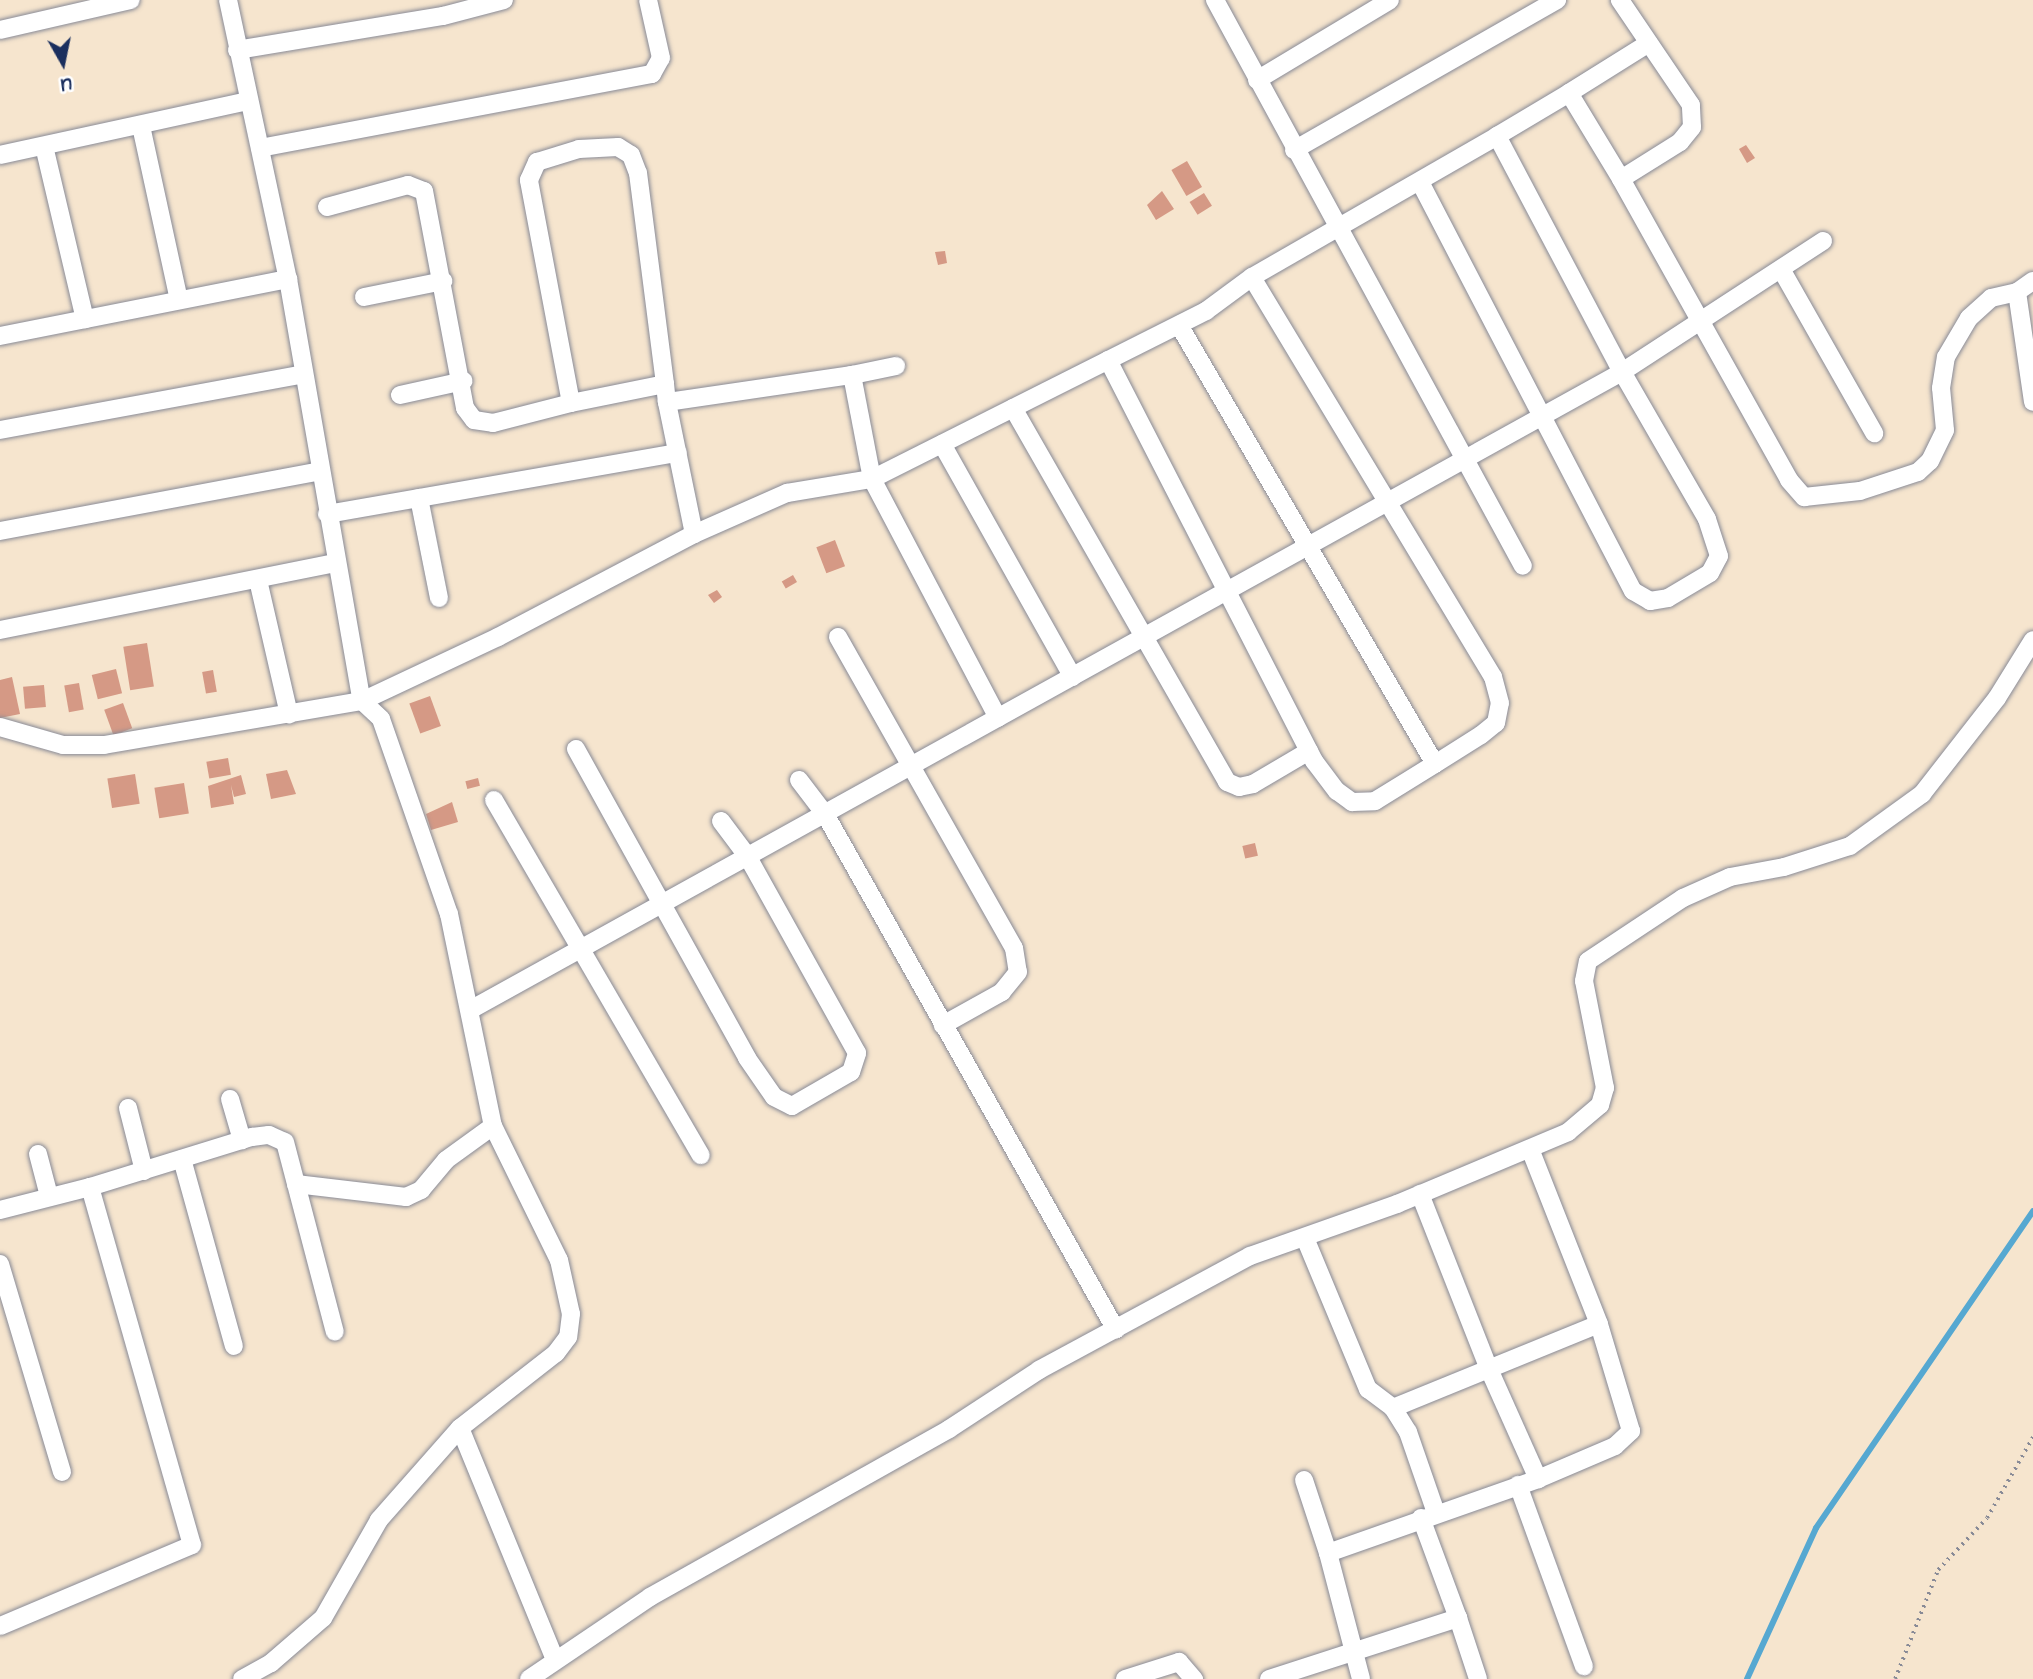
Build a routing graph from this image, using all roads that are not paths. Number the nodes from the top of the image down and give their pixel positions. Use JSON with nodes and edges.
{"nodes":[{"id":1,"x":131,"y":0,"type":"edge"},
{"id":2,"x":228,"y":0,"type":"edge"},
{"id":3,"x":504,"y":0,"type":"edge"},
{"id":4,"x":648,"y":0,"type":"edge"},
{"id":5,"x":1215,"y":0,"type":"edge"},
{"id":6,"x":1390,"y":0,"type":"edge"},
{"id":7,"x":1557,"y":0,"type":"edge"},
{"id":8,"x":1620,"y":0,"type":"edge"},
{"id":9,"x":442,"y":8,"type":"edge"},
{"id":10,"x":0,"y":30,"type":"edge"},
{"id":11,"x":1649,"y":43,"type":"junction"},
{"id":12,"x":237,"y":50,"type":"junction"},
{"id":13,"x":1258,"y":80,"type":"junction"},
{"id":14,"x":1569,"y":93,"type":"junction"},
{"id":15,"x":247,"y":101,"type":"junction"},
{"id":16,"x":141,"y":126,"type":"junction"},
{"id":17,"x":1497,"y":136,"type":"junction"},
{"id":18,"x":44,"y":146,"type":"junction"},
{"id":19,"x":260,"y":148,"type":"junction"},
{"id":20,"x":1294,"y":150,"type":"junction"},
{"id":21,"x":0,"y":155,"type":"edge"},
{"id":22,"x":1621,"y":179,"type":"junction"},
{"id":23,"x":1420,"y":182,"type":"junction"},
{"id":24,"x":327,"y":207,"type":"dead end"},
{"id":25,"x":1339,"y":225,"type":"junction"},
{"id":26,"x":1823,"y":241,"type":"dead end"},
{"id":27,"x":1781,"y":269,"type":"junction"},
{"id":28,"x":1252,"y":277,"type":"junction"},
{"id":29,"x":288,"y":279,"type":"junction"},
{"id":30,"x":443,"y":281,"type":"junction"},
{"id":31,"x":2033,"y":281,"type":"edge"},
{"id":32,"x":2017,"y":292,"type":"junction"},
{"id":33,"x":364,"y":297,"type":"dead end"},
{"id":34,"x":179,"y":300,"type":"junction"},
{"id":35,"x":85,"y":319,"type":"junction"},
{"id":36,"x":1700,"y":321,"type":"junction"},
{"id":37,"x":1179,"y":324,"type":"junction"},
{"id":38,"x":0,"y":336,"type":"edge"},
{"id":39,"x":1108,"y":360,"type":"junction"},
{"id":40,"x":896,"y":366,"type":"dead end"},
{"id":41,"x":1622,"y":372,"type":"junction"},
{"id":42,"x":304,"y":374,"type":"junction"},
{"id":43,"x":852,"y":375,"type":"junction"},
{"id":44,"x":463,"y":381,"type":"junction"},
{"id":45,"x":665,"y":384,"type":"junction"},
{"id":46,"x":400,"y":396,"type":"dead end"},
{"id":47,"x":667,"y":402,"type":"junction"},
{"id":48,"x":2033,"y":402,"type":"edge"},
{"id":49,"x":571,"y":403,"type":"junction"},
{"id":50,"x":1013,"y":408,"type":"junction"},
{"id":51,"x":1543,"y":417,"type":"junction"},
{"id":52,"x":0,"y":430,"type":"edge"},
{"id":53,"x":1874,"y":433,"type":"dead end"},
{"id":54,"x":942,"y":444,"type":"junction"},
{"id":55,"x":677,"y":453,"type":"junction"},
{"id":56,"x":1466,"y":460,"type":"junction"},
{"id":57,"x":320,"y":471,"type":"junction"},
{"id":58,"x":872,"y":479,"type":"junction"},
{"id":59,"x":419,"y":498,"type":"junction"},
{"id":60,"x":1388,"y":503,"type":"junction"},
{"id":61,"x":327,"y":514,"type":"junction"},
{"id":62,"x":0,"y":531,"type":"edge"},
{"id":63,"x":694,"y":534,"type":"junction"},
{"id":64,"x":1307,"y":548,"type":"junction"},
{"id":65,"x":334,"y":564,"type":"junction"},
{"id":66,"x":1523,"y":566,"type":"dead end"},
{"id":67,"x":258,"y":580,"type":"junction"},
{"id":68,"x":1227,"y":592,"type":"junction"},
{"id":69,"x":439,"y":598,"type":"dead end"},
{"id":70,"x":0,"y":630,"type":"edge"},
{"id":71,"x":838,"y":637,"type":"dead end"},
{"id":72,"x":1144,"y":638,"type":"junction"},
{"id":73,"x":2033,"y":640,"type":"edge"},
{"id":74,"x":1073,"y":677,"type":"junction"},
{"id":75,"x":362,"y":701,"type":"junction"},
{"id":76,"x":289,"y":714,"type":"junction"},
{"id":77,"x":998,"y":718,"type":"junction"},
{"id":78,"x":0,"y":727,"type":"edge"},
{"id":79,"x":576,"y":749,"type":"dead end"},
{"id":80,"x":1309,"y":751,"type":"junction"},
{"id":81,"x":1435,"y":764,"type":"junction"},
{"id":82,"x":909,"y":768,"type":"junction"},
{"id":83,"x":799,"y":780,"type":"dead end"},
{"id":84,"x":494,"y":800,"type":"dead end"},
{"id":85,"x":825,"y":814,"type":"junction"},
{"id":86,"x":721,"y":821,"type":"dead end"},
{"id":87,"x":748,"y":857,"type":"junction"},
{"id":88,"x":659,"y":906,"type":"junction"},
{"id":89,"x":581,"y":949,"type":"junction"},
{"id":90,"x":470,"y":1010,"type":"junction"},
{"id":91,"x":943,"y":1025,"type":"junction"},
{"id":92,"x":230,"y":1098,"type":"dead end"},
{"id":93,"x":128,"y":1108,"type":"dead end"},
{"id":94,"x":493,"y":1126,"type":"junction"},
{"id":95,"x":242,"y":1140,"type":"junction"},
{"id":96,"x":1530,"y":1149,"type":"junction"},
{"id":97,"x":38,"y":1154,"type":"dead end"},
{"id":98,"x":701,"y":1156,"type":"dead end"},
{"id":99,"x":182,"y":1159,"type":"junction"},
{"id":100,"x":144,"y":1171,"type":"junction"},
{"id":101,"x":296,"y":1184,"type":"junction"},
{"id":102,"x":90,"y":1187,"type":"junction"},
{"id":103,"x":1420,"y":1194,"type":"junction"},
{"id":104,"x":49,"y":1196,"type":"junction"},
{"id":105,"x":0,"y":1210,"type":"edge"},
{"id":106,"x":1305,"y":1238,"type":"junction"},
{"id":107,"x":0,"y":1264,"type":"edge"},
{"id":108,"x":1599,"y":1324,"type":"junction"},
{"id":109,"x":1116,"y":1330,"type":"junction"},
{"id":110,"x":335,"y":1332,"type":"dead end"},
{"id":111,"x":234,"y":1346,"type":"dead end"},
{"id":112,"x":1488,"y":1367,"type":"junction"},
{"id":113,"x":1393,"y":1408,"type":"junction"},
{"id":114,"x":460,"y":1428,"type":"junction"},
{"id":115,"x":62,"y":1472,"type":"dead end"},
{"id":116,"x":1538,"y":1479,"type":"junction"},
{"id":117,"x":1304,"y":1480,"type":"dead end"},
{"id":118,"x":1518,"y":1485,"type":"junction"},
{"id":119,"x":1429,"y":1516,"type":"junction"},
{"id":120,"x":1328,"y":1553,"type":"junction"},
{"id":121,"x":1458,"y":1618,"type":"junction"},
{"id":122,"x":0,"y":1626,"type":"edge"},
{"id":123,"x":1351,"y":1652,"type":"junction"},
{"id":124,"x":555,"y":1660,"type":"junction"},
{"id":125,"x":1584,"y":1667,"type":"dead end"},
{"id":126,"x":243,"y":1679,"type":"edge"},
{"id":127,"x":529,"y":1679,"type":"edge"},
{"id":128,"x":1125,"y":1679,"type":"edge"},
{"id":129,"x":1194,"y":1679,"type":"edge"},
{"id":130,"x":1269,"y":1679,"type":"edge"},
{"id":131,"x":1361,"y":1679,"type":"edge"},
{"id":132,"x":1478,"y":1679,"type":"edge"}],
"edges":[{"from":1,"to":10,"type":"street"},
{"from":2,"to":12,"type":"street"},
{"from":3,"to":9,"type":"street"},
{"from":4,"to":19,"type":"street"},
{"from":5,"to":13,"type":"street"},
{"from":6,"to":13,"type":"street"},
{"from":7,"to":20,"type":"street"},
{"from":8,"to":11,"type":"street"},
{"from":9,"to":12,"type":"street"},
{"from":11,"to":14,"type":"street"},
{"from":11,"to":22,"type":"street"},
{"from":12,"to":15,"type":"street"},
{"from":13,"to":20,"type":"street"},
{"from":14,"to":17,"type":"street"},
{"from":14,"to":22,"type":"street"},
{"from":15,"to":16,"type":"street"},
{"from":15,"to":19,"type":"street"},
{"from":16,"to":18,"type":"street"},
{"from":16,"to":34,"type":"street"},
{"from":17,"to":23,"type":"street"},
{"from":17,"to":41,"type":"street"},
{"from":18,"to":21,"type":"street"},
{"from":18,"to":35,"type":"street"},
{"from":19,"to":29,"type":"street"},
{"from":20,"to":25,"type":"street"},
{"from":22,"to":36,"type":"street"},
{"from":23,"to":25,"type":"street"},
{"from":23,"to":51,"type":"street"},
{"from":24,"to":30,"type":"street"},
{"from":25,"to":28,"type":"street"},
{"from":25,"to":56,"type":"street"},
{"from":26,"to":27,"type":"street"},
{"from":27,"to":36,"type":"street"},
{"from":27,"to":53,"type":"street"},
{"from":28,"to":37,"type":"street"},
{"from":28,"to":60,"type":"street"},
{"from":29,"to":34,"type":"street"},
{"from":29,"to":42,"type":"street"},
{"from":30,"to":33,"type":"street"},
{"from":30,"to":44,"type":"street"},
{"from":31,"to":32,"type":"street"},
{"from":32,"to":36,"type":"street"},
{"from":32,"to":48,"type":"street"},
{"from":34,"to":35,"type":"street"},
{"from":35,"to":38,"type":"street"},
{"from":36,"to":41,"type":"street"},
{"from":37,"to":39,"type":"street"},
{"from":37,"to":64,"type":"street"},
{"from":39,"to":50,"type":"street"},
{"from":39,"to":68,"type":"street"},
{"from":40,"to":43,"type":"street"},
{"from":41,"to":51,"type":"street"},
{"from":41,"to":51,"type":"street"},
{"from":42,"to":52,"type":"street"},
{"from":42,"to":57,"type":"street"},
{"from":43,"to":47,"type":"street"},
{"from":43,"to":58,"type":"street"},
{"from":44,"to":46,"type":"street"},
{"from":44,"to":49,"type":"street"},
{"from":45,"to":47,"type":"street"},
{"from":45,"to":49,"type":"street"},
{"from":45,"to":49,"type":"street"},
{"from":47,"to":55,"type":"street"},
{"from":50,"to":54,"type":"street"},
{"from":50,"to":72,"type":"street"},
{"from":51,"to":56,"type":"street"},
{"from":54,"to":58,"type":"street"},
{"from":54,"to":74,"type":"street"},
{"from":55,"to":59,"type":"street"},
{"from":55,"to":63,"type":"street"},
{"from":56,"to":60,"type":"street"},
{"from":56,"to":66,"type":"street"},
{"from":57,"to":61,"type":"street"},
{"from":57,"to":62,"type":"street"},
{"from":58,"to":63,"type":"street"},
{"from":58,"to":77,"type":"street"},
{"from":59,"to":61,"type":"street"},
{"from":59,"to":69,"type":"street"},
{"from":60,"to":64,"type":"street"},
{"from":60,"to":81,"type":"street"},
{"from":61,"to":65,"type":"street"},
{"from":63,"to":75,"type":"street"},
{"from":64,"to":68,"type":"street"},
{"from":64,"to":81,"type":"street"},
{"from":65,"to":67,"type":"street"},
{"from":65,"to":75,"type":"street"},
{"from":67,"to":70,"type":"street"},
{"from":67,"to":76,"type":"street"},
{"from":68,"to":72,"type":"street"},
{"from":68,"to":80,"type":"street"},
{"from":71,"to":82,"type":"street"},
{"from":72,"to":74,"type":"street"},
{"from":72,"to":80,"type":"street"},
{"from":73,"to":96,"type":"street"},
{"from":74,"to":77,"type":"street"},
{"from":75,"to":76,"type":"street"},
{"from":75,"to":90,"type":"street"},
{"from":76,"to":78,"type":"street"},
{"from":77,"to":82,"type":"street"},
{"from":79,"to":88,"type":"street"},
{"from":80,"to":81,"type":"street"},
{"from":82,"to":85,"type":"street"},
{"from":82,"to":91,"type":"street"},
{"from":83,"to":85,"type":"street"},
{"from":84,"to":89,"type":"street"},
{"from":85,"to":87,"type":"street"},
{"from":85,"to":91,"type":"street"},
{"from":86,"to":87,"type":"street"},
{"from":87,"to":88,"type":"street"},
{"from":87,"to":88,"type":"street"},
{"from":88,"to":89,"type":"street"},
{"from":89,"to":90,"type":"street"},
{"from":89,"to":98,"type":"street"},
{"from":90,"to":94,"type":"street"},
{"from":91,"to":109,"type":"street"},
{"from":92,"to":95,"type":"street"},
{"from":93,"to":100,"type":"street"},
{"from":94,"to":101,"type":"street"},
{"from":94,"to":114,"type":"street"},
{"from":95,"to":99,"type":"street"},
{"from":95,"to":101,"type":"street"},
{"from":96,"to":103,"type":"street"},
{"from":96,"to":108,"type":"street"},
{"from":97,"to":104,"type":"street"},
{"from":99,"to":100,"type":"street"},
{"from":99,"to":111,"type":"street"},
{"from":100,"to":102,"type":"street"},
{"from":101,"to":110,"type":"street"},
{"from":102,"to":104,"type":"street"},
{"from":102,"to":122,"type":"street"},
{"from":103,"to":106,"type":"street"},
{"from":103,"to":112,"type":"street"},
{"from":104,"to":105,"type":"street"},
{"from":106,"to":109,"type":"street"},
{"from":106,"to":113,"type":"street"},
{"from":107,"to":115,"type":"street"},
{"from":108,"to":112,"type":"street"},
{"from":108,"to":116,"type":"street"},
{"from":109,"to":124,"type":"street"},
{"from":112,"to":113,"type":"street"},
{"from":112,"to":116,"type":"street"},
{"from":113,"to":119,"type":"street"},
{"from":114,"to":124,"type":"street"},
{"from":114,"to":126,"type":"street"},
{"from":116,"to":118,"type":"street"},
{"from":117,"to":120,"type":"street"},
{"from":118,"to":119,"type":"street"},
{"from":118,"to":125,"type":"street"},
{"from":119,"to":120,"type":"street"},
{"from":119,"to":121,"type":"street"},
{"from":120,"to":123,"type":"street"},
{"from":121,"to":123,"type":"street"},
{"from":121,"to":132,"type":"street"},
{"from":123,"to":130,"type":"street"},
{"from":123,"to":131,"type":"street"},
{"from":124,"to":127,"type":"street"},
{"from":128,"to":129,"type":"street"}]}
